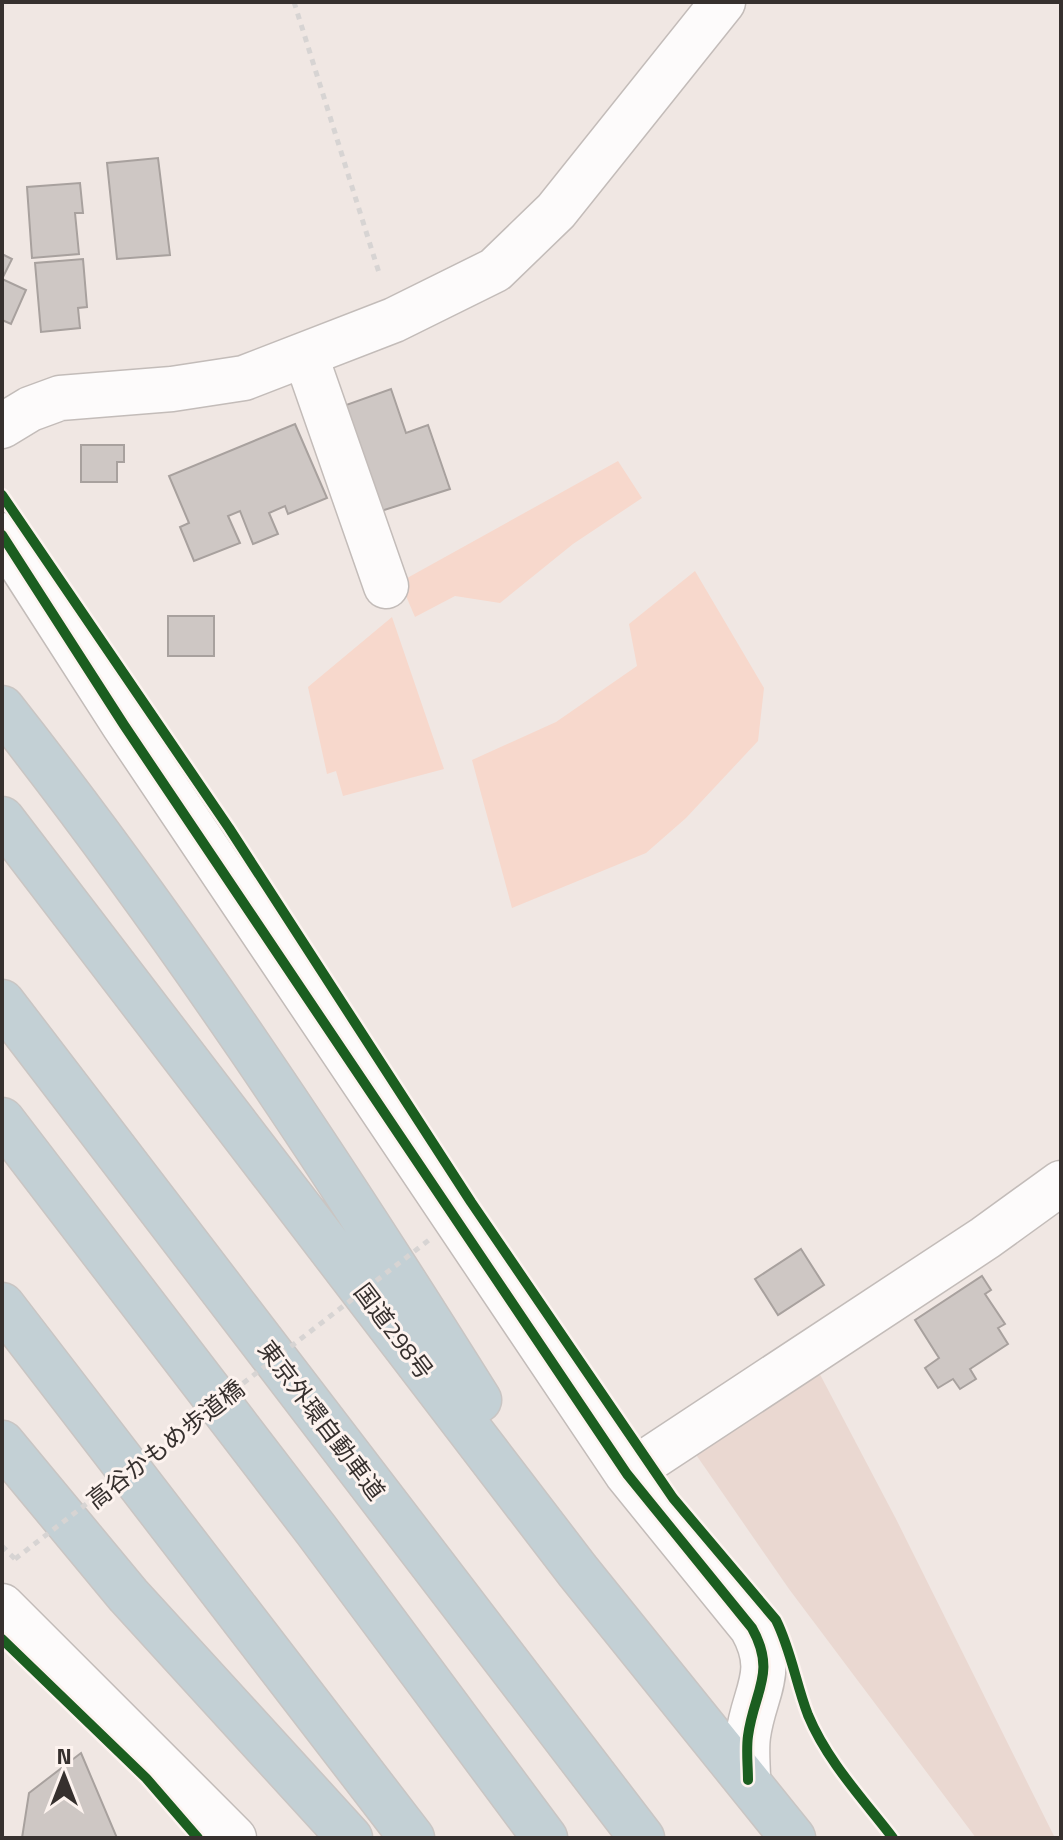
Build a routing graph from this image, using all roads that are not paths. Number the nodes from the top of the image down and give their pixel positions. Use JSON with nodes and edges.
{"nodes":[{"id":1,"x":723,"y":2,"type":"edge"},
{"id":2,"x":306,"y":357,"type":"junction"},
{"id":3,"x":2,"y":426,"type":"edge"},
{"id":4,"x":2,"y":535,"type":"edge"},
{"id":5,"x":386,"y":586,"type":"dead end"},
{"id":6,"x":2,"y":708,"type":"edge"},
{"id":7,"x":2,"y":819,"type":"edge"},
{"id":8,"x":2,"y":1002,"type":"edge"},
{"id":9,"x":2,"y":1120,"type":"edge"},
{"id":10,"x":1061,"y":1183,"type":"edge"},
{"id":11,"x":2,"y":1305,"type":"edge"},
{"id":12,"x":2,"y":1443,"type":"edge"},
{"id":13,"x":627,"y":1474,"type":"junction"},
{"id":14,"x":577,"y":1570,"type":"junction"},
{"id":15,"x":2,"y":1606,"type":"edge"},
{"id":16,"x":748,"y":1780,"type":"junction"},
{"id":17,"x":234,"y":1838,"type":"edge"},
{"id":18,"x":350,"y":1838,"type":"edge"},
{"id":19,"x":412,"y":1838,"type":"edge"},
{"id":20,"x":545,"y":1838,"type":"edge"},
{"id":21,"x":642,"y":1838,"type":"edge"},
{"id":22,"x":793,"y":1838,"type":"edge"}],
"edges":[{"from":1,"to":2,"type":"street"},
{"from":2,"to":3,"type":"street"},
{"from":2,"to":5,"type":"street"},
{"from":4,"to":13,"type":"street"},
{"from":6,"to":14,"type":"highway"},
{"from":7,"to":14,"type":"highway","name":"国道298号"},
{"from":8,"to":21,"type":"highway","name":"東京外環自動車道"},
{"from":9,"to":20,"type":"highway"},
{"from":10,"to":13,"type":"street"},
{"from":11,"to":19,"type":"highway"},
{"from":12,"to":18,"type":"highway"},
{"from":13,"to":16,"type":"street"},
{"from":14,"to":16,"type":"highway","name":"国道298号"},
{"from":15,"to":17,"type":"street"},
{"from":16,"to":22,"type":"highway","name":"国道298号"}]}
